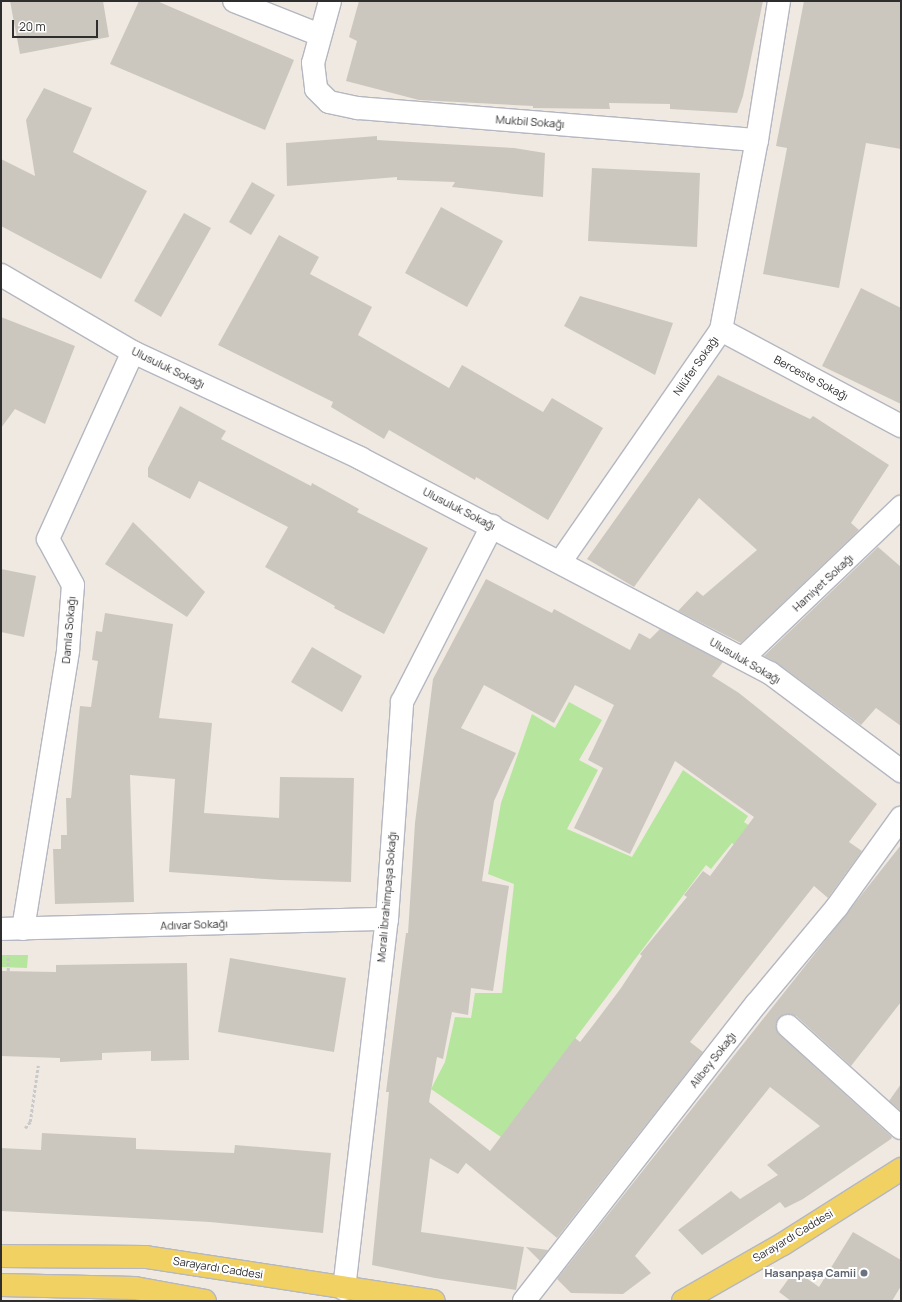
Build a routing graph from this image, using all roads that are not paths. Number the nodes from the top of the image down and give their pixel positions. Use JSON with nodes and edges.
{"nodes":[{"id":1,"x":234,"y":1,"type":"edge"},
{"id":2,"x":330,"y":1,"type":"edge"},
{"id":3,"x":779,"y":1,"type":"edge"},
{"id":4,"x":320,"y":35,"type":"junction"},
{"id":5,"x":757,"y":140,"type":"junction"},
{"id":6,"x":1,"y":275,"type":"edge"},
{"id":7,"x":721,"y":330,"type":"junction"},
{"id":8,"x":133,"y":352,"type":"junction"},
{"id":9,"x":901,"y":426,"type":"edge"},
{"id":10,"x":898,"y":519,"type":"edge"},
{"id":11,"x":492,"y":526,"type":"junction"},
{"id":12,"x":561,"y":561,"type":"junction"},
{"id":13,"x":743,"y":658,"type":"junction"},
{"id":14,"x":901,"y":771,"type":"edge"},
{"id":15,"x":901,"y":818,"type":"edge"},
{"id":16,"x":387,"y":920,"type":"junction"},
{"id":17,"x":1,"y":929,"type":"edge"},
{"id":18,"x":23,"y":929,"type":"junction"},
{"id":19,"x":788,"y":1026,"type":"dead end"},
{"id":20,"x":901,"y":1128,"type":"edge"},
{"id":21,"x":901,"y":1169,"type":"edge"},
{"id":22,"x":1,"y":1256,"type":"edge"},
{"id":23,"x":1,"y":1285,"type":"edge"},
{"id":24,"x":344,"y":1289,"type":"junction"},
{"id":25,"x":206,"y":1301,"type":"edge"},
{"id":26,"x":434,"y":1301,"type":"edge"},
{"id":27,"x":524,"y":1301,"type":"edge"},
{"id":28,"x":683,"y":1301,"type":"edge"}],
"edges":[{"from":1,"to":4,"type":"street"},
{"from":2,"to":4,"type":"street","name":"Mukbil Sokağı"},
{"from":3,"to":5,"type":"street"},
{"from":4,"to":5,"type":"street","name":"Mukbil Sokağı"},
{"from":5,"to":7,"type":"street","name":"Nilüfer Sokağı"},
{"from":6,"to":8,"type":"street","name":"Ulusuluk Sokağı"},
{"from":7,"to":9,"type":"street","name":"Berceste Sokağı"},
{"from":7,"to":12,"type":"street","name":"Nilüfer Sokağı"},
{"from":8,"to":11,"type":"street","name":"Ulusuluk Sokağı"},
{"from":8,"to":18,"type":"street","name":"Damla Sokağı"},
{"from":10,"to":13,"type":"street","name":"Hamiyet Sokağı"},
{"from":11,"to":12,"type":"street","name":"Ulusuluk Sokağı"},
{"from":11,"to":16,"type":"street","name":"Moralı İbrahimpaşa Sokağı"},
{"from":12,"to":13,"type":"street","name":"Ulusuluk Sokağı"},
{"from":13,"to":14,"type":"street","name":"Ulusuluk Sokağı"},
{"from":15,"to":27,"type":"street","name":"Alibey Sokağı"},
{"from":16,"to":18,"type":"street","name":"Adıvar Sokağı"},
{"from":16,"to":24,"type":"street","name":"Moralı İbrahimpaşa Sokağı"},
{"from":17,"to":18,"type":"street","name":"Adıvar Sokağı"},
{"from":19,"to":20,"type":"street"},
{"from":21,"to":28,"type":"main road","name":"Sarayardı Caddesi"},
{"from":22,"to":24,"type":"main road","name":"Sarayardı Caddesi"},
{"from":23,"to":25,"type":"main road"},
{"from":24,"to":26,"type":"main road","name":"Sarayardı Caddesi"}]}
